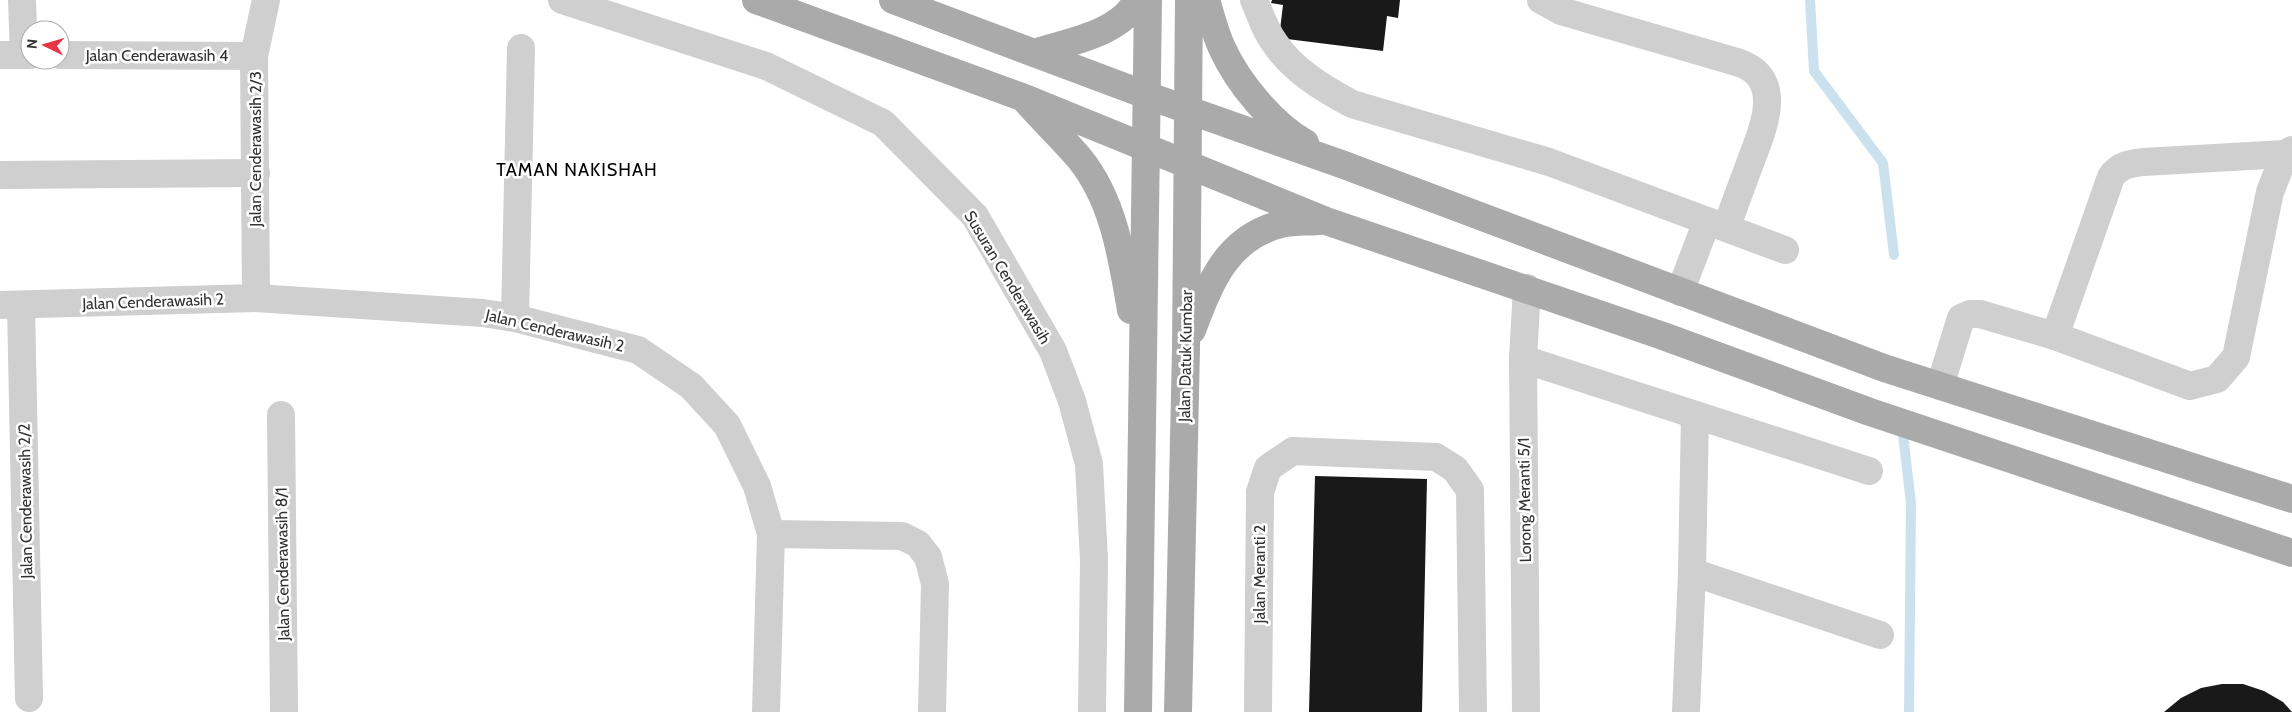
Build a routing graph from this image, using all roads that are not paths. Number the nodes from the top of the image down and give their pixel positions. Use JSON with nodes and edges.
{"nodes":[{"id":1,"x":22,"y":0,"type":"edge"},
{"id":2,"x":266,"y":0,"type":"edge"},
{"id":3,"x":562,"y":0,"type":"edge"},
{"id":4,"x":756,"y":0,"type":"edge"},
{"id":5,"x":893,"y":0,"type":"edge"},
{"id":6,"x":1137,"y":0,"type":"edge"},
{"id":7,"x":1148,"y":0,"type":"edge"},
{"id":8,"x":1189,"y":0,"type":"edge"},
{"id":9,"x":1206,"y":0,"type":"edge"},
{"id":10,"x":1254,"y":0,"type":"edge"},
{"id":11,"x":1542,"y":0,"type":"edge"},
{"id":12,"x":521,"y":48,"type":"dead end"},
{"id":13,"x":1034,"y":52,"type":"junction"},
{"id":14,"x":18,"y":55,"type":"edge"},
{"id":15,"x":70,"y":55,"type":"edge"},
{"id":16,"x":254,"y":56,"type":"junction"},
{"id":17,"x":1146,"y":95,"type":"junction"},
{"id":18,"x":1022,"y":97,"type":"junction"},
{"id":19,"x":1188,"y":109,"type":"junction"},
{"id":20,"x":1146,"y":148,"type":"junction"},
{"id":21,"x":2289,"y":152,"type":"edge"},
{"id":22,"x":1187,"y":164,"type":"junction"},
{"id":23,"x":1344,"y":165,"type":"junction"},
{"id":24,"x":256,"y":173,"type":"junction"},
{"id":25,"x":0,"y":175,"type":"edge"},
{"id":26,"x":1326,"y":221,"type":"junction"},
{"id":27,"x":1716,"y":224,"type":"junction"},
{"id":28,"x":1785,"y":250,"type":"dead end"},
{"id":29,"x":1527,"y":288,"type":"junction"},
{"id":30,"x":1680,"y":292,"type":"junction"},
{"id":31,"x":256,"y":298,"type":"junction"},
{"id":32,"x":11,"y":305,"type":"edge"},
{"id":33,"x":515,"y":318,"type":"junction"},
{"id":34,"x":2054,"y":336,"type":"junction"},
{"id":35,"x":1186,"y":349,"type":"junction"},
{"id":36,"x":1523,"y":360,"type":"junction"},
{"id":37,"x":1142,"y":380,"type":"junction"},
{"id":38,"x":1940,"y":386,"type":"junction"},
{"id":39,"x":281,"y":415,"type":"dead end"},
{"id":40,"x":1695,"y":415,"type":"junction"},
{"id":41,"x":12,"y":456,"type":"edge"},
{"id":42,"x":1869,"y":471,"type":"dead end"},
{"id":43,"x":2292,"y":499,"type":"edge"},
{"id":44,"x":770,"y":534,"type":"junction"},
{"id":45,"x":2292,"y":553,"type":"edge"},
{"id":46,"x":1692,"y":572,"type":"junction"},
{"id":47,"x":1880,"y":635,"type":"dead end"},
{"id":48,"x":29,"y":698,"type":"dead end"},
{"id":49,"x":284,"y":712,"type":"edge"},
{"id":50,"x":766,"y":712,"type":"edge"},
{"id":51,"x":932,"y":712,"type":"edge"},
{"id":52,"x":1092,"y":712,"type":"edge"},
{"id":53,"x":1138,"y":712,"type":"edge"},
{"id":54,"x":1178,"y":712,"type":"edge"},
{"id":55,"x":1258,"y":712,"type":"edge"},
{"id":56,"x":1473,"y":712,"type":"edge"},
{"id":57,"x":1526,"y":712,"type":"edge"},
{"id":58,"x":1686,"y":712,"type":"edge"}],
"edges":[{"from":1,"to":14,"type":"street"},
{"from":2,"to":16,"type":"street","name":"Jalan Cenderawasih 2/3"},
{"from":3,"to":52,"type":"street","name":"Susuran Cenderawasih"},
{"from":4,"to":18,"type":"main road"},
{"from":5,"to":13,"type":"main road"},
{"from":6,"to":13,"type":"main road"},
{"from":7,"to":17,"type":"main road"},
{"from":8,"to":19,"type":"main road","name":"Jalan Datuk Kumbar"},
{"from":9,"to":23,"type":"main road"},
{"from":10,"to":27,"type":"street"},
{"from":11,"to":27,"type":"street"},
{"from":12,"to":33,"type":"street"},
{"from":13,"to":17,"type":"main road"},
{"from":15,"to":16,"type":"street","name":"Jalan Cenderawasih 4"},
{"from":16,"to":24,"type":"street","name":"Jalan Cenderawasih 2/3"},
{"from":17,"to":19,"type":"main road"},
{"from":17,"to":20,"type":"main road"},
{"from":18,"to":20,"type":"main road"},
{"from":18,"to":37,"type":"main road"},
{"from":19,"to":22,"type":"main road","name":"Jalan Datuk Kumbar"},
{"from":19,"to":23,"type":"main road"},
{"from":20,"to":22,"type":"main road"},
{"from":20,"to":37,"type":"main road"},
{"from":21,"to":34,"type":"street"},
{"from":21,"to":34,"type":"street"},
{"from":22,"to":26,"type":"main road"},
{"from":22,"to":35,"type":"main road","name":"Jalan Datuk Kumbar"},
{"from":23,"to":30,"type":"main road"},
{"from":24,"to":25,"type":"street"},
{"from":24,"to":31,"type":"street","name":"Jalan Cenderawasih 2/3"},
{"from":26,"to":29,"type":"main road"},
{"from":26,"to":35,"type":"main road"},
{"from":27,"to":28,"type":"street"},
{"from":27,"to":30,"type":"street"},
{"from":29,"to":36,"type":"street","name":"Lorong Meranti 5/1"},
{"from":29,"to":45,"type":"main road"},
{"from":30,"to":38,"type":"main road"},
{"from":31,"to":32,"type":"street","name":"Jalan Cenderawasih 2"},
{"from":31,"to":33,"type":"street","name":"Jalan Cenderawasih 2"},
{"from":32,"to":41,"type":"street","name":"Jalan Cenderawasih 2/2"},
{"from":33,"to":44,"type":"street","name":"Jalan Cenderawasih 2"},
{"from":34,"to":38,"type":"street"},
{"from":35,"to":54,"type":"main road","name":"Jalan Datuk Kumbar"},
{"from":36,"to":40,"type":"street"},
{"from":36,"to":57,"type":"street","name":"Lorong Meranti 5/1"},
{"from":37,"to":53,"type":"main road"},
{"from":38,"to":43,"type":"main road"},
{"from":39,"to":49,"type":"street","name":"Jalan Cenderawasih 8/1"},
{"from":40,"to":42,"type":"street"},
{"from":40,"to":46,"type":"street"},
{"from":41,"to":48,"type":"street","name":"Jalan Cenderawasih 2/2"},
{"from":44,"to":50,"type":"street","name":"Jalan Cenderawasih 2"},
{"from":44,"to":51,"type":"street"},
{"from":46,"to":47,"type":"street"},
{"from":46,"to":58,"type":"street"},
{"from":55,"to":56,"type":"street","name":"Jalan Meranti 2"}]}
